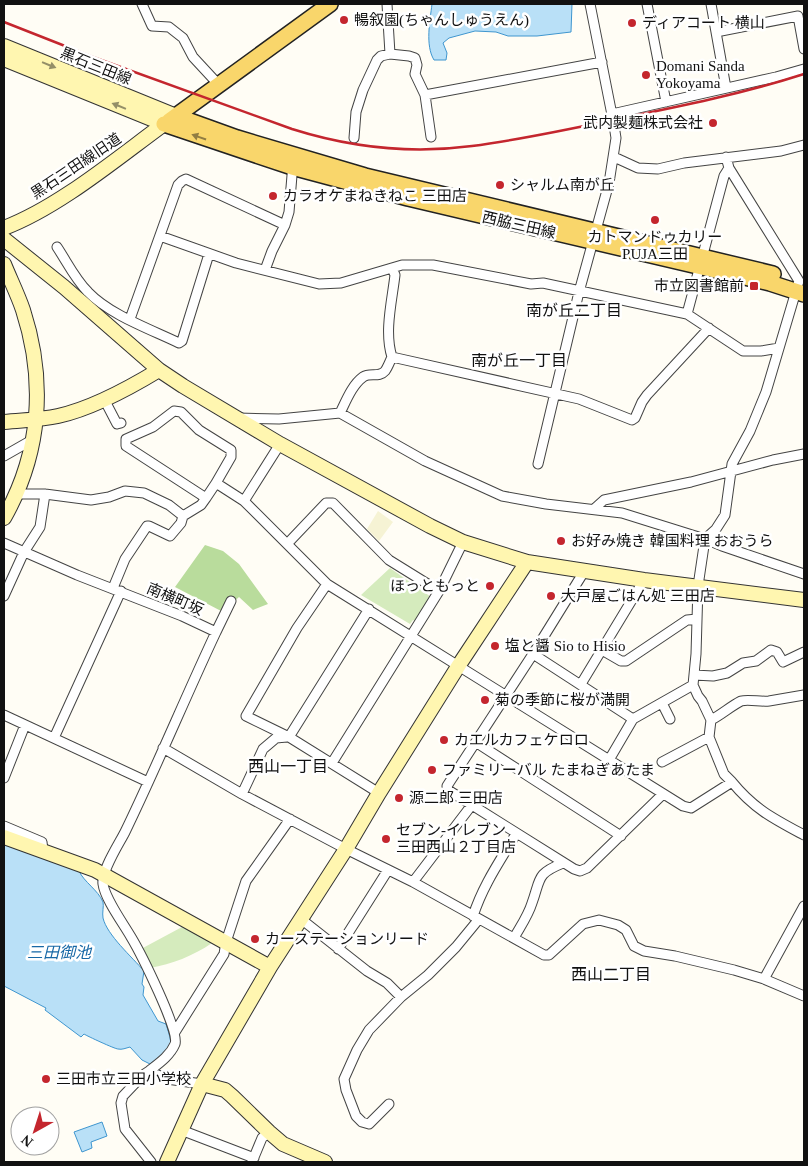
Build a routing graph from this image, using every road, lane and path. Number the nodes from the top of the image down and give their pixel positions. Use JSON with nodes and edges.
{"nodes":[{"id":1,"x":142,"y":4,"type":"edge"},
{"id":2,"x":330,"y":4,"type":"edge"},
{"id":3,"x":387,"y":4,"type":"edge"},
{"id":4,"x":590,"y":4,"type":"edge"},
{"id":5,"x":647,"y":4,"type":"edge"},
{"id":6,"x":711,"y":4,"type":"edge"},
{"id":7,"x":716,"y":32,"type":"junction"},
{"id":8,"x":4,"y":46,"type":"edge"},
{"id":9,"x":804,"y":49,"type":"edge"},
{"id":10,"x":390,"y":54,"type":"junction"},
{"id":11,"x":4,"y":59,"type":"edge"},
{"id":12,"x":602,"y":62,"type":"junction"},
{"id":13,"x":804,"y":69,"type":"edge"},
{"id":14,"x":218,"y":84,"type":"junction"},
{"id":15,"x":726,"y":88,"type":"junction"},
{"id":16,"x":425,"y":95,"type":"junction"},
{"id":17,"x":666,"y":102,"type":"junction"},
{"id":18,"x":612,"y":114,"type":"junction"},
{"id":19,"x":170,"y":120,"type":"junction"},
{"id":20,"x":431,"y":137,"type":"dead end"},
{"id":21,"x":354,"y":138,"type":"dead end"},
{"id":22,"x":804,"y":145,"type":"edge"},
{"id":23,"x":614,"y":157,"type":"junction"},
{"id":24,"x":726,"y":157,"type":"junction"},
{"id":25,"x":293,"y":162,"type":"junction"},
{"id":26,"x":729,"y":168,"type":"junction"},
{"id":27,"x":285,"y":225,"type":"junction"},
{"id":28,"x":4,"y":228,"type":"edge"},
{"id":29,"x":160,"y":236,"type":"junction"},
{"id":30,"x":593,"y":236,"type":"junction"},
{"id":31,"x":4,"y":239,"type":"edge"},
{"id":32,"x":57,"y":247,"type":"dead end"},
{"id":33,"x":209,"y":254,"type":"junction"},
{"id":34,"x":702,"y":262,"type":"junction"},
{"id":35,"x":4,"y":264,"type":"edge"},
{"id":36,"x":392,"y":268,"type":"junction"},
{"id":37,"x":265,"y":270,"type":"junction"},
{"id":38,"x":801,"y":285,"type":"edge"},
{"id":39,"x":578,"y":292,"type":"junction"},
{"id":40,"x":687,"y":314,"type":"junction"},
{"id":41,"x":130,"y":319,"type":"junction"},
{"id":42,"x":709,"y":328,"type":"junction"},
{"id":43,"x":780,"y":348,"type":"junction"},
{"id":44,"x":392,"y":356,"type":"junction"},
{"id":45,"x":159,"y":370,"type":"junction"},
{"id":46,"x":555,"y":393,"type":"junction"},
{"id":47,"x":104,"y":399,"type":"junction"},
{"id":48,"x":340,"y":413,"type":"junction"},
{"id":49,"x":238,"y":418,"type":"junction"},
{"id":50,"x":36,"y":419,"type":"junction"},
{"id":51,"x":4,"y":422,"type":"edge"},
{"id":52,"x":121,"y":423,"type":"dead end"},
{"id":53,"x":32,"y":440,"type":"junction"},
{"id":54,"x":280,"y":444,"type":"junction"},
{"id":55,"x":804,"y":454,"type":"edge"},
{"id":56,"x":4,"y":456,"type":"edge"},
{"id":57,"x":538,"y":464,"type":"dead end"},
{"id":58,"x":730,"y":472,"type":"junction"},
{"id":59,"x":216,"y":483,"type":"junction"},
{"id":60,"x":17,"y":494,"type":"junction"},
{"id":61,"x":45,"y":494,"type":"junction"},
{"id":62,"x":206,"y":498,"type":"junction"},
{"id":63,"x":244,"y":501,"type":"junction"},
{"id":64,"x":594,"y":509,"type":"junction"},
{"id":65,"x":183,"y":516,"type":"junction"},
{"id":66,"x":4,"y":518,"type":"edge"},
{"id":67,"x":704,"y":539,"type":"junction"},
{"id":68,"x":463,"y":542,"type":"junction"},
{"id":69,"x":4,"y":543,"type":"edge"},
{"id":70,"x":288,"y":543,"type":"junction"},
{"id":71,"x":24,"y":552,"type":"junction"},
{"id":72,"x":527,"y":562,"type":"junction"},
{"id":73,"x":585,"y":570,"type":"junction"},
{"id":74,"x":804,"y":574,"type":"edge"},
{"id":75,"x":644,"y":580,"type":"junction"},
{"id":76,"x":327,"y":584,"type":"junction"},
{"id":77,"x":698,"y":586,"type":"junction"},
{"id":78,"x":117,"y":589,"type":"junction"},
{"id":79,"x":439,"y":591,"type":"junction"},
{"id":80,"x":4,"y":596,"type":"edge"},
{"id":81,"x":804,"y":600,"type":"edge"},
{"id":82,"x":231,"y":601,"type":"dead end"},
{"id":83,"x":369,"y":609,"type":"junction"},
{"id":84,"x":697,"y":619,"type":"junction"},
{"id":85,"x":216,"y":632,"type":"junction"},
{"id":86,"x":411,"y":636,"type":"junction"},
{"id":87,"x":602,"y":650,"type":"junction"},
{"id":88,"x":804,"y":652,"type":"edge"},
{"id":89,"x":533,"y":654,"type":"junction"},
{"id":90,"x":459,"y":665,"type":"junction"},
{"id":91,"x":694,"y":675,"type":"junction"},
{"id":92,"x":581,"y":684,"type":"junction"},
{"id":93,"x":693,"y":685,"type":"junction"},
{"id":94,"x":507,"y":695,"type":"junction"},
{"id":95,"x":804,"y":695,"type":"edge"},
{"id":96,"x":662,"y":703,"type":"junction"},
{"id":97,"x":4,"y":715,"type":"edge"},
{"id":98,"x":670,"y":719,"type":"dead end"},
{"id":99,"x":634,"y":720,"type":"junction"},
{"id":100,"x":711,"y":720,"type":"junction"},
{"id":101,"x":25,"y":725,"type":"junction"},
{"id":102,"x":289,"y":737,"type":"junction"},
{"id":103,"x":709,"y":737,"type":"junction"},
{"id":104,"x":54,"y":738,"type":"junction"},
{"id":105,"x":477,"y":743,"type":"junction"},
{"id":106,"x":163,"y":748,"type":"junction"},
{"id":107,"x":609,"y":760,"type":"junction"},
{"id":108,"x":662,"y":762,"type":"dead end"},
{"id":109,"x":332,"y":763,"type":"junction"},
{"id":110,"x":4,"y":778,"type":"edge"},
{"id":111,"x":148,"y":782,"type":"junction"},
{"id":112,"x":732,"y":782,"type":"junction"},
{"id":113,"x":378,"y":792,"type":"junction"},
{"id":114,"x":242,"y":794,"type":"junction"},
{"id":115,"x":663,"y":794,"type":"junction"},
{"id":116,"x":471,"y":806,"type":"junction"},
{"id":117,"x":290,"y":820,"type":"junction"},
{"id":118,"x":4,"y":826,"type":"edge"},
{"id":119,"x":516,"y":834,"type":"junction"},
{"id":120,"x":622,"y":836,"type":"junction"},
{"id":121,"x":804,"y":836,"type":"edge"},
{"id":122,"x":4,"y":837,"type":"edge"},
{"id":123,"x":346,"y":849,"type":"junction"},
{"id":124,"x":43,"y":850,"type":"junction"},
{"id":125,"x":563,"y":863,"type":"junction"},
{"id":126,"x":388,"y":870,"type":"junction"},
{"id":127,"x":104,"y":874,"type":"junction"},
{"id":128,"x":413,"y":882,"type":"junction"},
{"id":129,"x":804,"y":906,"type":"edge"},
{"id":130,"x":476,"y":917,"type":"junction"},
{"id":131,"x":301,"y":919,"type":"junction"},
{"id":132,"x":514,"y":938,"type":"junction"},
{"id":133,"x":226,"y":942,"type":"junction"},
{"id":134,"x":338,"y":949,"type":"junction"},
{"id":135,"x":270,"y":967,"type":"junction"},
{"id":136,"x":764,"y":979,"type":"junction"},
{"id":137,"x":804,"y":996,"type":"edge"},
{"id":138,"x":401,"y":997,"type":"junction"},
{"id":139,"x":175,"y":1032,"type":"junction"},
{"id":140,"x":149,"y":1071,"type":"junction"},
{"id":141,"x":202,"y":1084,"type":"junction"},
{"id":142,"x":390,"y":1104,"type":"dead end"},
{"id":143,"x":181,"y":1130,"type":"junction"},
{"id":144,"x":268,"y":1132,"type":"junction"},
{"id":145,"x":253,"y":1160,"type":"edge"},
{"id":146,"x":316,"y":1161,"type":"edge"},
{"id":147,"x":151,"y":1162,"type":"edge"},
{"id":148,"x":167,"y":1162,"type":"edge"}],
"edges":[{"from":1,"to":14,"type":"street"},
{"from":2,"to":14,"type":"main road"},
{"from":3,"to":10,"type":"street"},
{"from":4,"to":12,"type":"street"},
{"from":5,"to":17,"type":"street"},
{"from":6,"to":7,"type":"street"},
{"from":7,"to":9,"type":"street"},
{"from":7,"to":15,"type":"street"},
{"from":8,"to":19,"type":"street","name":"黒石三田線","one_way":true},
{"from":10,"to":16,"type":"street"},
{"from":10,"to":21,"type":"street"},
{"from":19,"to":11,"type":"street","name":"黒石三田線","one_way":true},
{"from":12,"to":16,"type":"street"},
{"from":12,"to":18,"type":"street"},
{"from":13,"to":15,"type":"street"},
{"from":14,"to":19,"type":"main road"},
{"from":15,"to":17,"type":"street"},
{"from":16,"to":20,"type":"street"},
{"from":17,"to":18,"type":"street"},
{"from":18,"to":23,"type":"street"},
{"from":19,"to":25,"type":"main road","name":"西脇三田線"},
{"from":19,"to":28,"type":"street","name":"黒石三田線旧道"},
{"from":22,"to":24,"type":"street"},
{"from":23,"to":24,"type":"street"},
{"from":23,"to":30,"type":"street"},
{"from":24,"to":26,"type":"street"},
{"from":25,"to":27,"type":"street"},
{"from":25,"to":30,"type":"main road","name":"西脇三田線"},
{"from":26,"to":34,"type":"street"},
{"from":26,"to":38,"type":"street"},
{"from":27,"to":29,"type":"street"},
{"from":27,"to":37,"type":"street"},
{"from":29,"to":33,"type":"street"},
{"from":29,"to":41,"type":"street"},
{"from":30,"to":34,"type":"main road","name":"西脇三田線"},
{"from":30,"to":39,"type":"street"},
{"from":31,"to":45,"type":"street"},
{"from":32,"to":41,"type":"street"},
{"from":33,"to":37,"type":"street"},
{"from":33,"to":41,"type":"street"},
{"from":34,"to":38,"type":"main road","name":"西脇三田線"},
{"from":34,"to":40,"type":"street"},
{"from":35,"to":50,"type":"street"},
{"from":36,"to":37,"type":"street"},
{"from":36,"to":39,"type":"street"},
{"from":36,"to":44,"type":"street"},
{"from":38,"to":43,"type":"street"},
{"from":39,"to":40,"type":"street"},
{"from":39,"to":46,"type":"street"},
{"from":40,"to":42,"type":"street"},
{"from":42,"to":43,"type":"street"},
{"from":42,"to":46,"type":"street"},
{"from":43,"to":58,"type":"street"},
{"from":44,"to":46,"type":"street"},
{"from":44,"to":48,"type":"street"},
{"from":45,"to":47,"type":"street"},
{"from":45,"to":49,"type":"street"},
{"from":46,"to":57,"type":"street"},
{"from":47,"to":50,"type":"street"},
{"from":47,"to":52,"type":"street"},
{"from":48,"to":49,"type":"street"},
{"from":48,"to":64,"type":"street"},
{"from":49,"to":54,"type":"street"},
{"from":50,"to":51,"type":"street"},
{"from":50,"to":53,"type":"street"},
{"from":53,"to":56,"type":"street"},
{"from":53,"to":60,"type":"street"},
{"from":54,"to":63,"type":"street"},
{"from":54,"to":68,"type":"street"},
{"from":55,"to":58,"type":"street"},
{"from":58,"to":64,"type":"street"},
{"from":58,"to":67,"type":"street"},
{"from":59,"to":62,"type":"street"},
{"from":59,"to":62,"type":"street"},
{"from":59,"to":63,"type":"street"},
{"from":60,"to":61,"type":"street"},
{"from":60,"to":66,"type":"street"},
{"from":61,"to":65,"type":"street"},
{"from":61,"to":71,"type":"street"},
{"from":62,"to":65,"type":"street"},
{"from":63,"to":70,"type":"street"},
{"from":64,"to":67,"type":"street"},
{"from":65,"to":78,"type":"street"},
{"from":67,"to":74,"type":"street"},
{"from":67,"to":77,"type":"street"},
{"from":68,"to":72,"type":"street"},
{"from":68,"to":79,"type":"street"},
{"from":69,"to":71,"type":"street","name":"南横町坂"},
{"from":70,"to":76,"type":"street"},
{"from":70,"to":79,"type":"street"},
{"from":71,"to":78,"type":"street","name":"南横町坂"},
{"from":71,"to":80,"type":"street"},
{"from":72,"to":73,"type":"street"},
{"from":72,"to":90,"type":"street"},
{"from":73,"to":75,"type":"street"},
{"from":73,"to":89,"type":"street"},
{"from":75,"to":77,"type":"street"},
{"from":75,"to":87,"type":"street"},
{"from":76,"to":83,"type":"street"},
{"from":76,"to":102,"type":"street"},
{"from":77,"to":81,"type":"street"},
{"from":77,"to":84,"type":"street"},
{"from":78,"to":85,"type":"street","name":"南横町坂"},
{"from":78,"to":104,"type":"street"},
{"from":79,"to":86,"type":"street"},
{"from":82,"to":85,"type":"street"},
{"from":83,"to":86,"type":"street"},
{"from":83,"to":102,"type":"street"},
{"from":84,"to":87,"type":"street"},
{"from":84,"to":91,"type":"street"},
{"from":85,"to":106,"type":"street","name":"南横町坂"},
{"from":86,"to":90,"type":"street"},
{"from":86,"to":109,"type":"street"},
{"from":87,"to":92,"type":"street"},
{"from":88,"to":91,"type":"street"},
{"from":89,"to":92,"type":"street"},
{"from":89,"to":94,"type":"street"},
{"from":90,"to":94,"type":"street"},
{"from":90,"to":113,"type":"street"},
{"from":91,"to":93,"type":"street"},
{"from":92,"to":99,"type":"street"},
{"from":93,"to":96,"type":"street"},
{"from":93,"to":100,"type":"street"},
{"from":94,"to":105,"type":"street"},
{"from":94,"to":107,"type":"street"},
{"from":95,"to":100,"type":"street"},
{"from":96,"to":98,"type":"street"},
{"from":96,"to":99,"type":"street"},
{"from":97,"to":101,"type":"street"},
{"from":99,"to":107,"type":"street"},
{"from":100,"to":103,"type":"street"},
{"from":101,"to":104,"type":"street"},
{"from":101,"to":110,"type":"street"},
{"from":102,"to":109,"type":"street"},
{"from":102,"to":114,"type":"street"},
{"from":103,"to":108,"type":"street"},
{"from":103,"to":112,"type":"street"},
{"from":104,"to":111,"type":"street"},
{"from":105,"to":116,"type":"street"},
{"from":105,"to":120,"type":"street"},
{"from":106,"to":111,"type":"street","name":"南横町坂"},
{"from":106,"to":114,"type":"street"},
{"from":107,"to":115,"type":"street"},
{"from":109,"to":113,"type":"street"},
{"from":111,"to":127,"type":"street","name":"南横町坂"},
{"from":112,"to":115,"type":"street"},
{"from":112,"to":121,"type":"street"},
{"from":113,"to":123,"type":"street"},
{"from":114,"to":117,"type":"street"},
{"from":115,"to":120,"type":"street"},
{"from":116,"to":119,"type":"street"},
{"from":116,"to":128,"type":"street"},
{"from":117,"to":123,"type":"street"},
{"from":117,"to":133,"type":"street"},
{"from":118,"to":124,"type":"street"},
{"from":119,"to":125,"type":"street"},
{"from":119,"to":130,"type":"street"},
{"from":120,"to":125,"type":"street"},
{"from":122,"to":124,"type":"street"},
{"from":123,"to":126,"type":"street"},
{"from":123,"to":131,"type":"street"},
{"from":124,"to":127,"type":"street"},
{"from":125,"to":132,"type":"street"},
{"from":126,"to":128,"type":"street"},
{"from":126,"to":134,"type":"street"},
{"from":127,"to":133,"type":"street"},
{"from":127,"to":139,"type":"street"},
{"from":128,"to":130,"type":"street"},
{"from":129,"to":136,"type":"street"},
{"from":130,"to":132,"type":"street"},
{"from":130,"to":138,"type":"street"},
{"from":131,"to":134,"type":"street"},
{"from":131,"to":135,"type":"street"},
{"from":132,"to":136,"type":"street"},
{"from":133,"to":135,"type":"street"},
{"from":133,"to":139,"type":"street"},
{"from":134,"to":138,"type":"street"},
{"from":135,"to":141,"type":"street"},
{"from":136,"to":137,"type":"street"},
{"from":138,"to":142,"type":"street"},
{"from":139,"to":140,"type":"street"},
{"from":140,"to":141,"type":"street"},
{"from":140,"to":147,"type":"street"},
{"from":141,"to":143,"type":"street"},
{"from":141,"to":144,"type":"street"},
{"from":143,"to":145,"type":"street"},
{"from":143,"to":148,"type":"street"},
{"from":144,"to":145,"type":"street"},
{"from":144,"to":146,"type":"street"}]}
